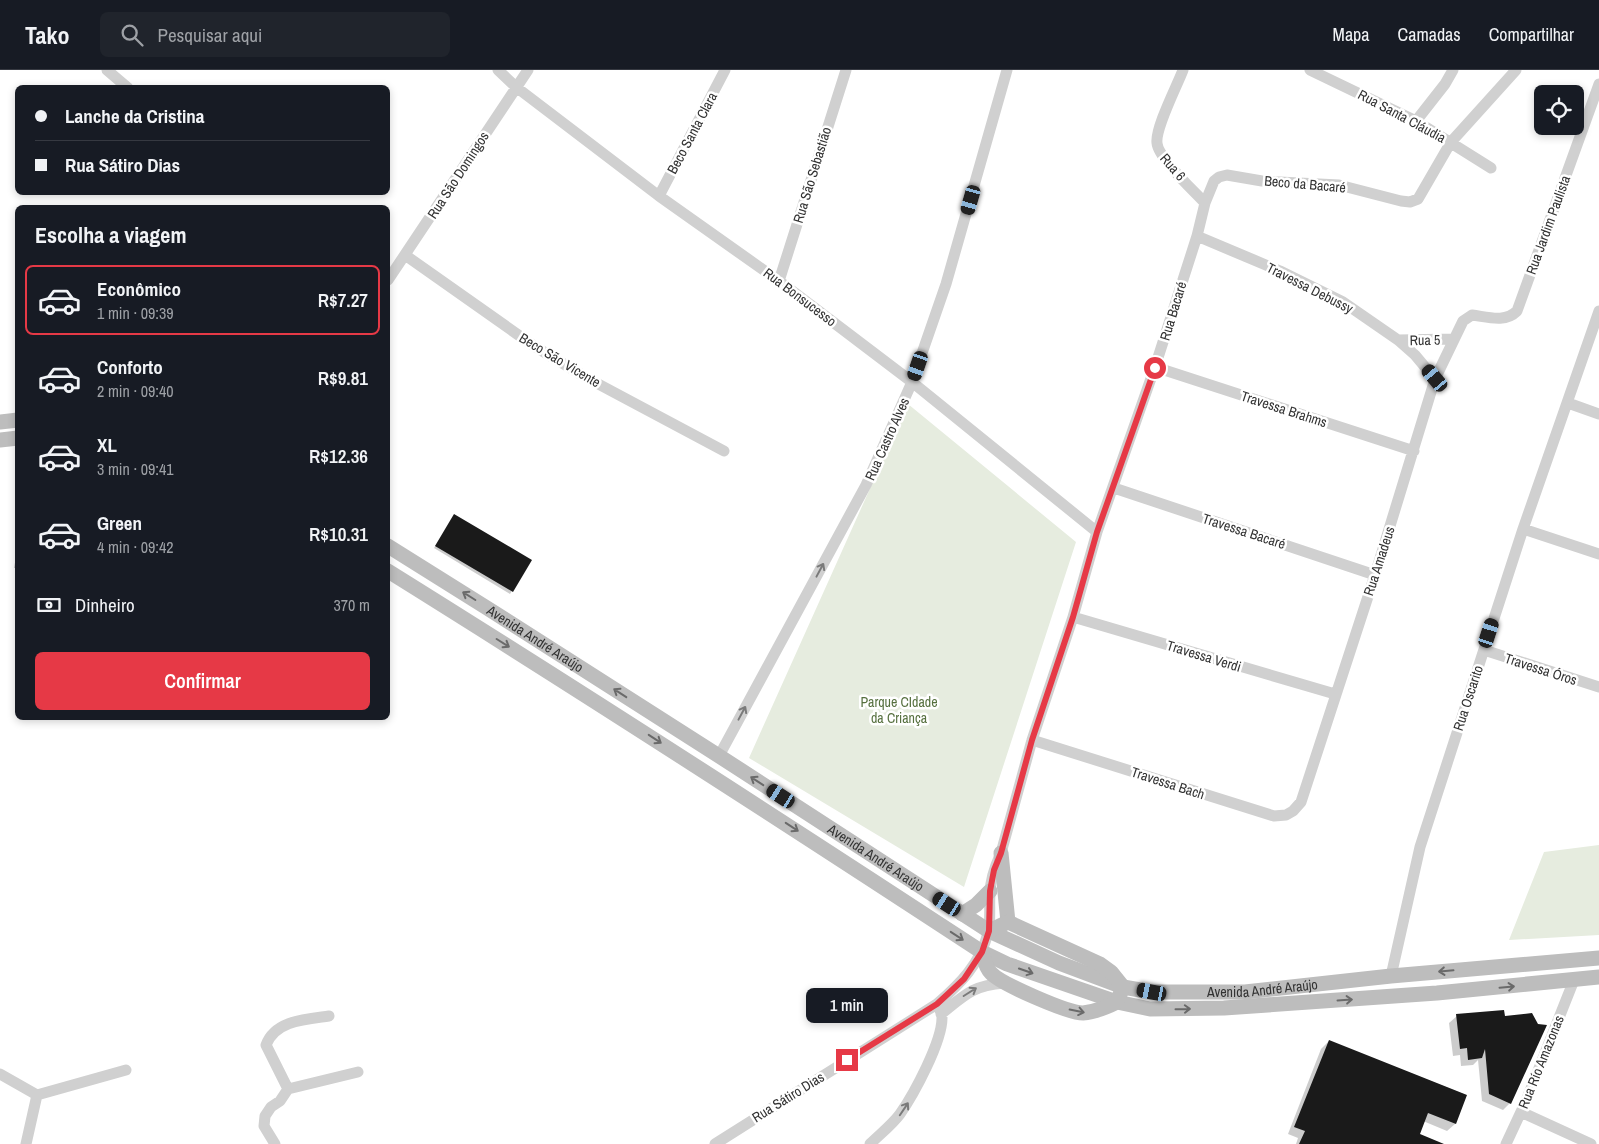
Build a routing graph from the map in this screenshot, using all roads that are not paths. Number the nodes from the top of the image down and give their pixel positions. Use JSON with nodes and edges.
{"nodes":[{"id":1,"x":107,"y":70,"type":"edge"},
{"id":2,"x":498,"y":70,"type":"edge"},
{"id":3,"x":528,"y":70,"type":"edge"},
{"id":4,"x":725,"y":70,"type":"edge"},
{"id":5,"x":846,"y":70,"type":"edge"},
{"id":6,"x":1007,"y":70,"type":"edge"},
{"id":7,"x":1183,"y":70,"type":"edge"},
{"id":8,"x":1310,"y":70,"type":"edge"},
{"id":9,"x":1452,"y":70,"type":"edge"},
{"id":10,"x":1516,"y":70,"type":"edge"},
{"id":11,"x":1325,"y":73,"type":"edge"},
{"id":12,"x":1599,"y":84,"type":"edge"},
{"id":13,"x":124,"y":85,"type":"edge"},
{"id":14,"x":516,"y":87,"type":"junction"},
{"id":15,"x":1416,"y":121,"type":"junction"},
{"id":16,"x":1451,"y":142,"type":"junction"},
{"id":17,"x":1491,"y":168,"type":"dead end"},
{"id":18,"x":659,"y":196,"type":"junction"},
{"id":19,"x":1205,"y":203,"type":"junction"},
{"id":20,"x":1197,"y":236,"type":"junction"},
{"id":21,"x":405,"y":255,"type":"junction"},
{"id":22,"x":390,"y":277,"type":"edge"},
{"id":23,"x":779,"y":281,"type":"junction"},
{"id":24,"x":1599,"y":311,"type":"edge"},
{"id":25,"x":1462,"y":321,"type":"joint"},
{"id":26,"x":1398,"y":340,"type":"junction"},
{"id":27,"x":1453,"y":340,"type":"junction"},
{"id":28,"x":1155,"y":368,"type":"junction"},
{"id":29,"x":1435,"y":378,"type":"junction"},
{"id":30,"x":912,"y":382,"type":"junction"},
{"id":31,"x":1568,"y":403,"type":"junction"},
{"id":32,"x":1599,"y":414,"type":"edge"},
{"id":33,"x":15,"y":420,"type":"edge"},
{"id":34,"x":0,"y":422,"type":"edge"},
{"id":35,"x":15,"y":438,"type":"edge"},
{"id":36,"x":0,"y":440,"type":"edge"},
{"id":37,"x":724,"y":451,"type":"dead end"},
{"id":38,"x":1414,"y":451,"type":"junction"},
{"id":39,"x":1114,"y":488,"type":"junction"},
{"id":40,"x":1523,"y":529,"type":"junction"},
{"id":41,"x":1097,"y":532,"type":"junction"},
{"id":42,"x":390,"y":547,"type":"edge"},
{"id":43,"x":1599,"y":554,"type":"edge"},
{"id":44,"x":390,"y":572,"type":"edge"},
{"id":45,"x":1375,"y":575,"type":"junction"},
{"id":46,"x":1073,"y":617,"type":"junction"},
{"id":47,"x":1484,"y":650,"type":"junction"},
{"id":48,"x":1599,"y":687,"type":"edge"},
{"id":49,"x":1335,"y":694,"type":"junction"},
{"id":50,"x":1032,"y":740,"type":"junction"},
{"id":51,"x":719,"y":756,"type":"junction"},
{"id":52,"x":1300,"y":802,"type":"joint"},
{"id":53,"x":1001,"y":853,"type":"junction"},
{"id":54,"x":990,"y":891,"type":"junction"},
{"id":55,"x":962,"y":914,"type":"junction"},
{"id":56,"x":1008,"y":922,"type":"junction"},
{"id":57,"x":989,"y":931,"type":"junction"},
{"id":58,"x":982,"y":952,"type":"junction"},
{"id":59,"x":1599,"y":958,"type":"edge"},
{"id":60,"x":1391,"y":976,"type":"junction"},
{"id":61,"x":1599,"y":977,"type":"edge"},
{"id":62,"x":1574,"y":980,"type":"junction"},
{"id":63,"x":1004,"y":983,"type":"junction"},
{"id":64,"x":1122,"y":987,"type":"junction"},
{"id":65,"x":1117,"y":1002,"type":"junction"},
{"id":66,"x":939,"y":1009,"type":"junction"},
{"id":67,"x":329,"y":1016,"type":"dead end"},
{"id":68,"x":126,"y":1070,"type":"dead end"},
{"id":69,"x":358,"y":1072,"type":"dead end"},
{"id":70,"x":0,"y":1074,"type":"edge"},
{"id":71,"x":288,"y":1089,"type":"junction"},
{"id":72,"x":37,"y":1095,"type":"junction"},
{"id":73,"x":1520,"y":1112,"type":"junction"},
{"id":74,"x":26,"y":1144,"type":"edge"},
{"id":75,"x":275,"y":1144,"type":"edge"},
{"id":76,"x":715,"y":1144,"type":"edge"},
{"id":77,"x":870,"y":1144,"type":"edge"},
{"id":78,"x":1506,"y":1144,"type":"edge"},
{"id":79,"x":1591,"y":1144,"type":"edge"}],
"edges":[{"from":1,"to":13,"type":"street"},
{"from":2,"to":14,"type":"street","name":"Rua Bonsucesso"},
{"from":3,"to":14,"type":"street","name":"Rua São Domingos"},
{"from":4,"to":18,"type":"street","name":"Beco Santa Clara"},
{"from":5,"to":23,"type":"street","name":"Rua São Sebastião"},
{"from":6,"to":30,"type":"street","name":"Rua Castro Alves"},
{"from":7,"to":19,"type":"street","name":"Rua 6"},
{"from":8,"to":11,"type":"street","name":"Rua Santa Cláudia"},
{"from":9,"to":15,"type":"street"},
{"from":10,"to":16,"type":"street","name":"Beco da Bacaré"},
{"from":11,"to":15,"type":"street","name":"Rua Santa Cláudia"},
{"from":12,"to":25,"type":"street","name":"Rua Jardim Paulista"},
{"from":14,"to":18,"type":"street","name":"Rua Bonsucesso"},
{"from":14,"to":21,"type":"street","name":"Rua São Domingos"},
{"from":15,"to":16,"type":"street","name":"Rua Santa Cláudia"},
{"from":16,"to":17,"type":"street","name":"Rua Santa Cláudia"},
{"from":16,"to":19,"type":"street","name":"Beco da Bacaré"},
{"from":18,"to":23,"type":"street","name":"Rua Bonsucesso"},
{"from":19,"to":20,"type":"street","name":"Beco da Bacaré"},
{"from":20,"to":26,"type":"street","name":"Travessa Debussy"},
{"from":20,"to":28,"type":"street","name":"Rua Bacaré"},
{"from":21,"to":22,"type":"street","name":"Rua São Domingos"},
{"from":21,"to":37,"type":"street","name":"Beco São Vicente"},
{"from":23,"to":30,"type":"street","name":"Rua Bonsucesso"},
{"from":24,"to":31,"type":"street","name":"Rua Oscarito"},
{"from":25,"to":27,"type":"street","name":"Rua Amadeus"},
{"from":26,"to":27,"type":"street","name":"Rua 5"},
{"from":26,"to":29,"type":"street","name":"Travessa Debussy"},
{"from":27,"to":29,"type":"street","name":"Rua Amadeus"},
{"from":28,"to":38,"type":"street","name":"Travessa Brahms"},
{"from":28,"to":39,"type":"street","name":"Rua Bacaré"},
{"from":29,"to":38,"type":"street","name":"Rua Amadeus"},
{"from":30,"to":41,"type":"street","name":"Rua Bonsucesso"},
{"from":51,"to":30,"type":"street","name":"Rua Castro Alves","one_way":true},
{"from":31,"to":32,"type":"street"},
{"from":31,"to":40,"type":"street","name":"Rua Oscarito"},
{"from":33,"to":34,"type":"main road"},
{"from":35,"to":36,"type":"main road"},
{"from":38,"to":45,"type":"street","name":"Rua Amadeus"},
{"from":39,"to":41,"type":"street","name":"Rua Bacaré"},
{"from":39,"to":45,"type":"street","name":"Travessa Bacaré"},
{"from":40,"to":43,"type":"street"},
{"from":40,"to":47,"type":"street","name":"Rua Oscarito"},
{"from":41,"to":46,"type":"street","name":"Rua Bacaré"},
{"from":51,"to":42,"type":"main road","name":"Avenida André Araújo","one_way":true},
{"from":44,"to":58,"type":"main road","name":"Avenida André Araújo","one_way":true},
{"from":45,"to":49,"type":"street","name":"Rua Amadeus"},
{"from":46,"to":49,"type":"street","name":"Travessa Verdi"},
{"from":46,"to":50,"type":"street","name":"Rua Bacaré"},
{"from":47,"to":48,"type":"street","name":"Travessa Óros"},
{"from":47,"to":60,"type":"street","name":"Rua Oscarito"},
{"from":49,"to":52,"type":"street","name":"Rua Amadeus"},
{"from":50,"to":52,"type":"street","name":"Travessa Bach"},
{"from":50,"to":53,"type":"street","name":"Rua Bacaré"},
{"from":55,"to":51,"type":"main road","name":"Avenida André Araújo","one_way":true},
{"from":53,"to":54,"type":"street","name":"Rua Bacaré"},
{"from":53,"to":56,"type":"main road"},
{"from":54,"to":55,"type":"main road"},
{"from":54,"to":57,"type":"street","name":"Rua Bacaré"},
{"from":55,"to":57,"type":"main road","name":"Avenida André Araújo"},
{"from":56,"to":57,"type":"main road"},
{"from":56,"to":64,"type":"main road"},
{"from":57,"to":58,"type":"street","name":"Rua Sátiro Dias"},
{"from":57,"to":64,"type":"main road","name":"Avenida André Araújo"},
{"from":58,"to":63,"type":"main road"},
{"from":58,"to":65,"type":"main road","name":"Avenida André Araújo","one_way":true},
{"from":58,"to":66,"type":"street","name":"Rua Sátiro Dias"},
{"from":59,"to":60,"type":"main road","name":"Avenida André Araújo","one_way":true},
{"from":60,"to":64,"type":"main road","name":"Avenida André Araújo"},
{"from":61,"to":62,"type":"main road","name":"Avenida André Araújo"},
{"from":65,"to":62,"type":"main road","name":"Avenida André Araújo","one_way":true},
{"from":62,"to":73,"type":"street","name":"Rua Río Amazonas"},
{"from":63,"to":65,"type":"main road","one_way":true},
{"from":66,"to":63,"type":"street","name":"Rua Sátiro Dias","one_way":true},
{"from":64,"to":65,"type":"main road"},
{"from":66,"to":76,"type":"street","name":"Rua Sátiro Dias"},
{"from":77,"to":66,"type":"street","one_way":true},
{"from":67,"to":71,"type":"street"},
{"from":68,"to":72,"type":"street"},
{"from":69,"to":71,"type":"street"},
{"from":70,"to":72,"type":"street"},
{"from":71,"to":75,"type":"street"},
{"from":72,"to":74,"type":"street"},
{"from":73,"to":78,"type":"street","name":"Rua Río Amazonas"},
{"from":73,"to":79,"type":"street"}]}
